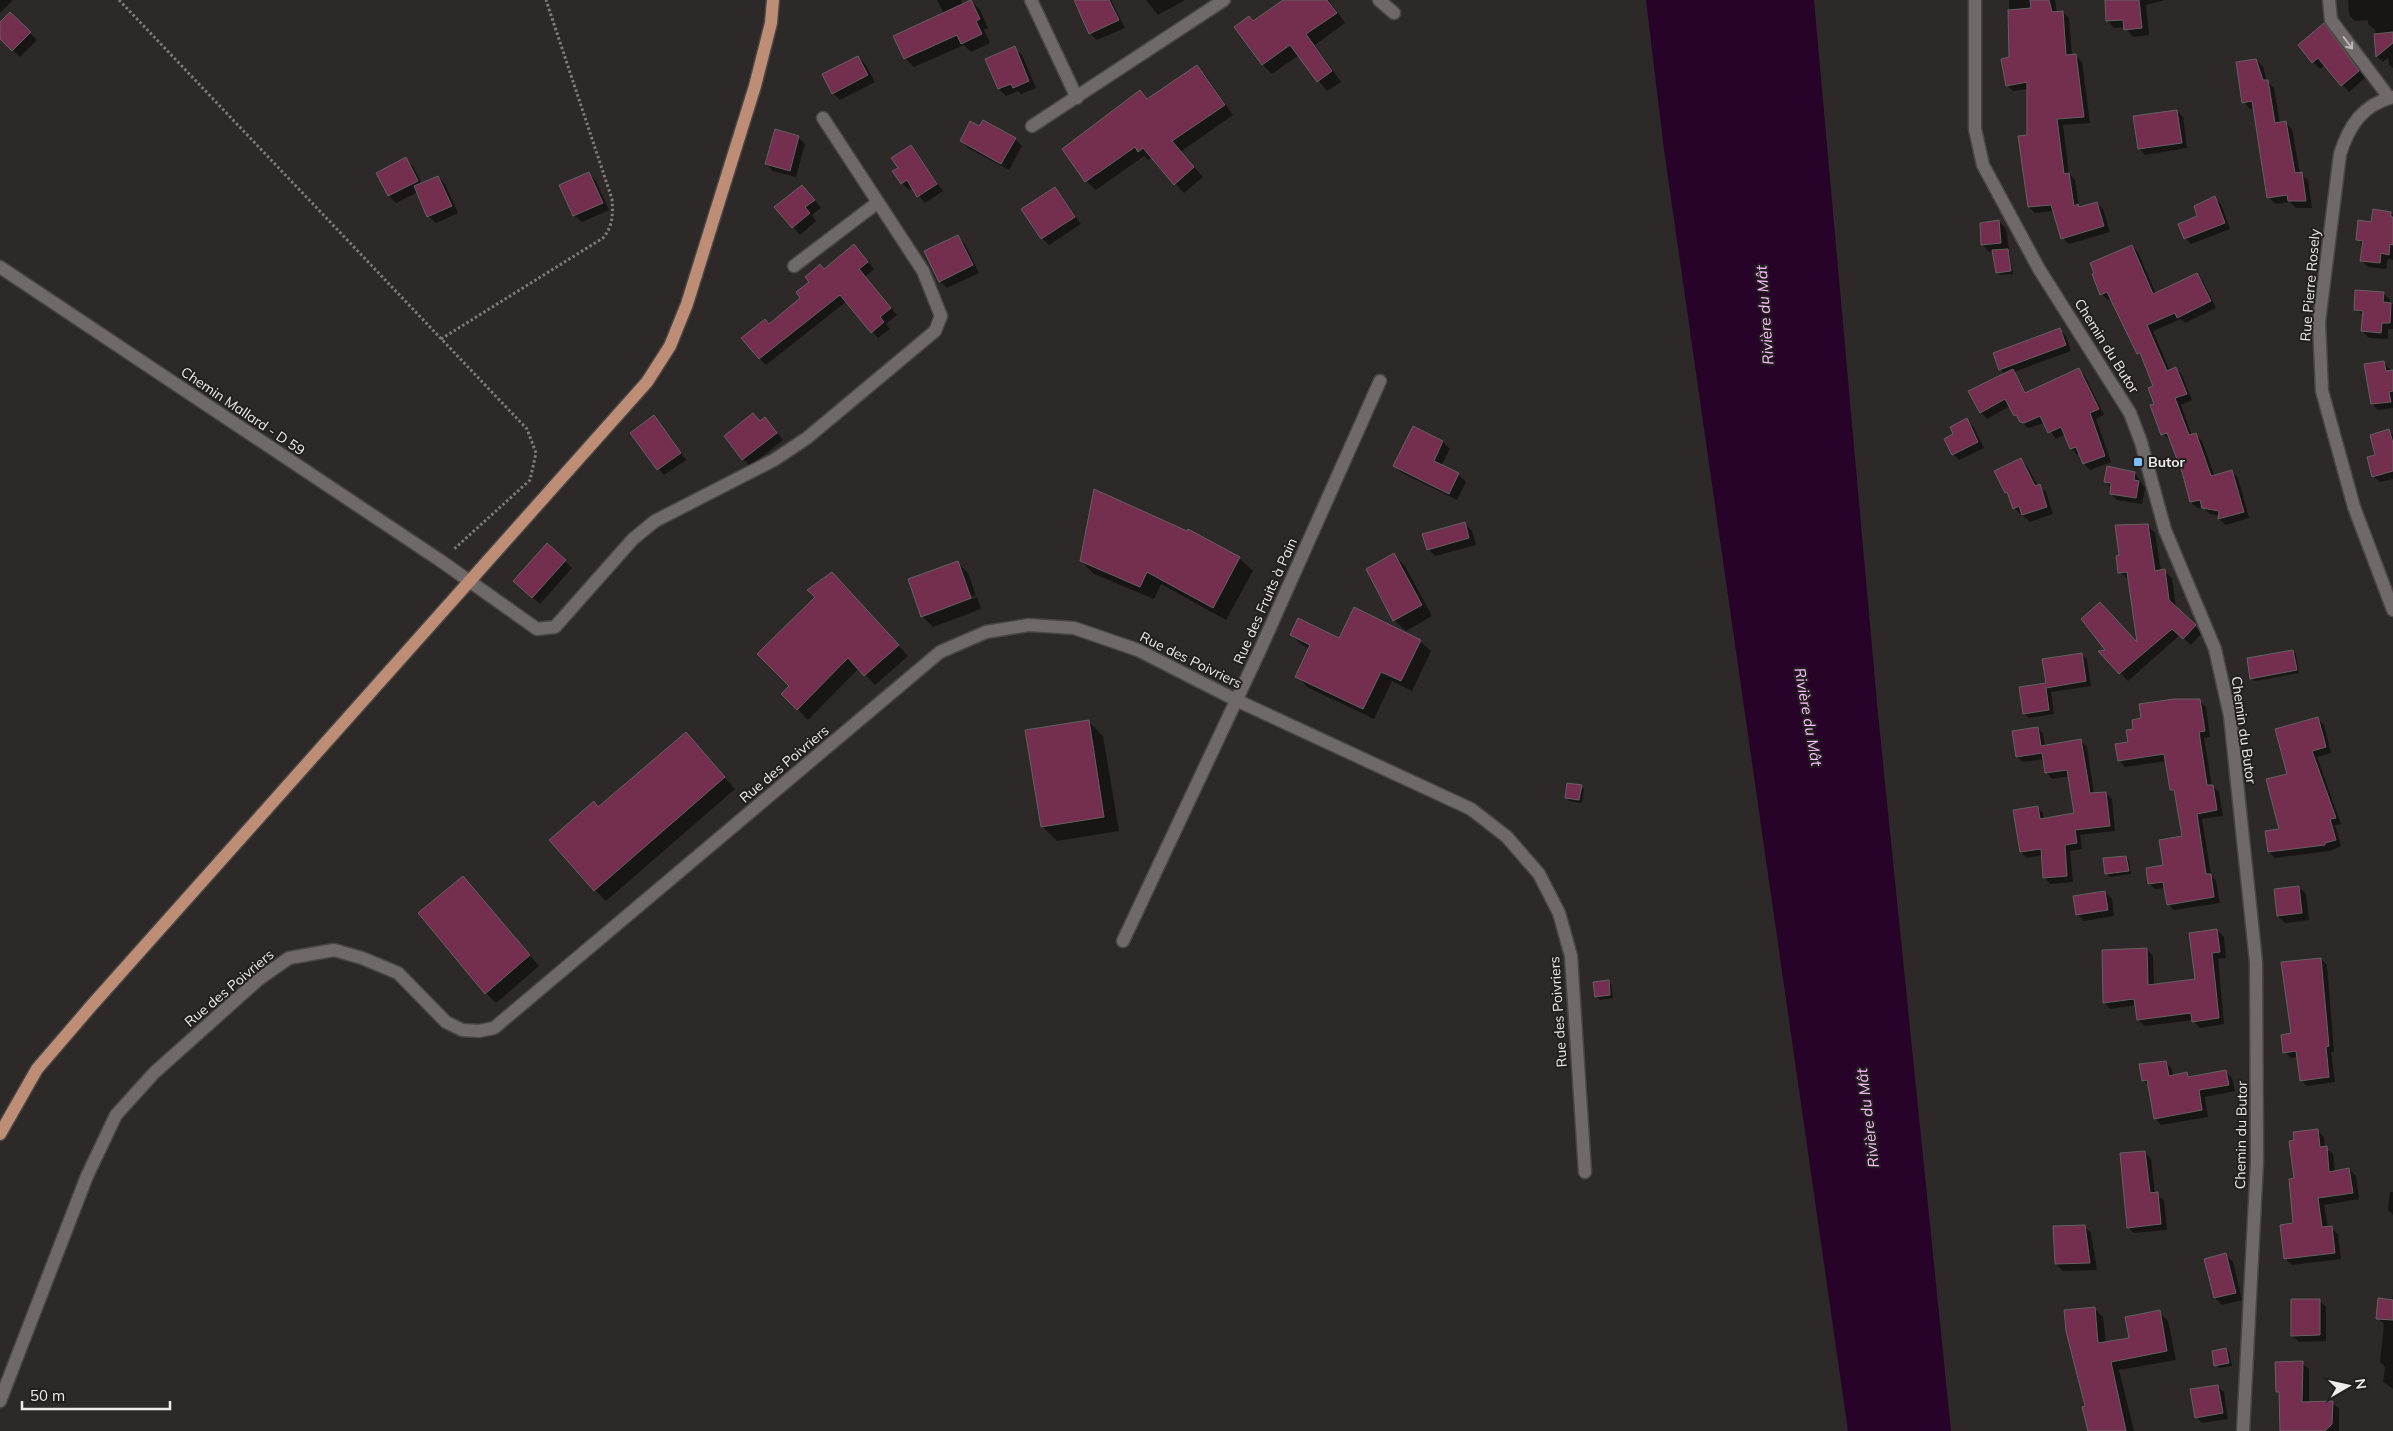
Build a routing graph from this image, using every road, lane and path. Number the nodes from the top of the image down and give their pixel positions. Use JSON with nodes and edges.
{"nodes":[{"id":1,"x":119,"y":0,"type":"edge"},
{"id":2,"x":546,"y":0,"type":"edge"},
{"id":3,"x":773,"y":0,"type":"edge"},
{"id":4,"x":1031,"y":0,"type":"edge"},
{"id":5,"x":1224,"y":0,"type":"edge"},
{"id":6,"x":1379,"y":0,"type":"edge"},
{"id":7,"x":1975,"y":0,"type":"edge"},
{"id":8,"x":2329,"y":0,"type":"edge"},
{"id":9,"x":1394,"y":13,"type":"dead end"},
{"id":10,"x":1077,"y":98,"type":"junction"},
{"id":11,"x":2390,"y":98,"type":"edge"},
{"id":12,"x":823,"y":118,"type":"dead end"},
{"id":13,"x":1032,"y":126,"type":"dead end"},
{"id":14,"x":877,"y":204,"type":"junction"},
{"id":15,"x":794,"y":266,"type":"dead end"},
{"id":16,"x":0,"y":267,"type":"edge"},
{"id":17,"x":441,"y":340,"type":"junction"},
{"id":18,"x":1380,"y":381,"type":"dead end"},
{"id":19,"x":441,"y":560,"type":"junction"},
{"id":20,"x":469,"y":582,"type":"junction"},
{"id":21,"x":2393,"y":610,"type":"edge"},
{"id":22,"x":1236,"y":700,"type":"junction"},
{"id":23,"x":1123,"y":941,"type":"dead end"},
{"id":24,"x":0,"y":1134,"type":"edge"},
{"id":25,"x":1585,"y":1172,"type":"dead end"},
{"id":26,"x":0,"y":1401,"type":"edge"},
{"id":27,"x":2243,"y":1431,"type":"edge"}],
"edges":[{"from":1,"to":17,"type":"path"},
{"from":2,"to":17,"type":"path"},
{"from":3,"to":20,"type":"main road"},
{"from":4,"to":10,"type":"street"},
{"from":5,"to":10,"type":"street"},
{"from":6,"to":9,"type":"street"},
{"from":7,"to":27,"type":"street","name":"Chemin du Butor"},
{"from":8,"to":11,"type":"street","one_way":true},
{"from":10,"to":13,"type":"street"},
{"from":11,"to":21,"type":"street","name":"Rue Pierre Rosely"},
{"from":12,"to":14,"type":"street","name":"Chemin Mallard - D 59"},
{"from":14,"to":15,"type":"street"},
{"from":14,"to":20,"type":"street","name":"Chemin Mallard - D 59"},
{"from":16,"to":19,"type":"street","name":"Chemin Mallard - D 59"},
{"from":17,"to":19,"type":"path"},
{"from":18,"to":22,"type":"street","name":"Rue des Fruits à Pain"},
{"from":19,"to":20,"type":"street","name":"Chemin Mallard - D 59"},
{"from":20,"to":24,"type":"main road"},
{"from":22,"to":23,"type":"street","name":"Rue des Fruits à Pain"},
{"from":22,"to":25,"type":"street","name":"Rue des Poivriers"},
{"from":22,"to":26,"type":"street","name":"Rue des Poivriers"}]}
